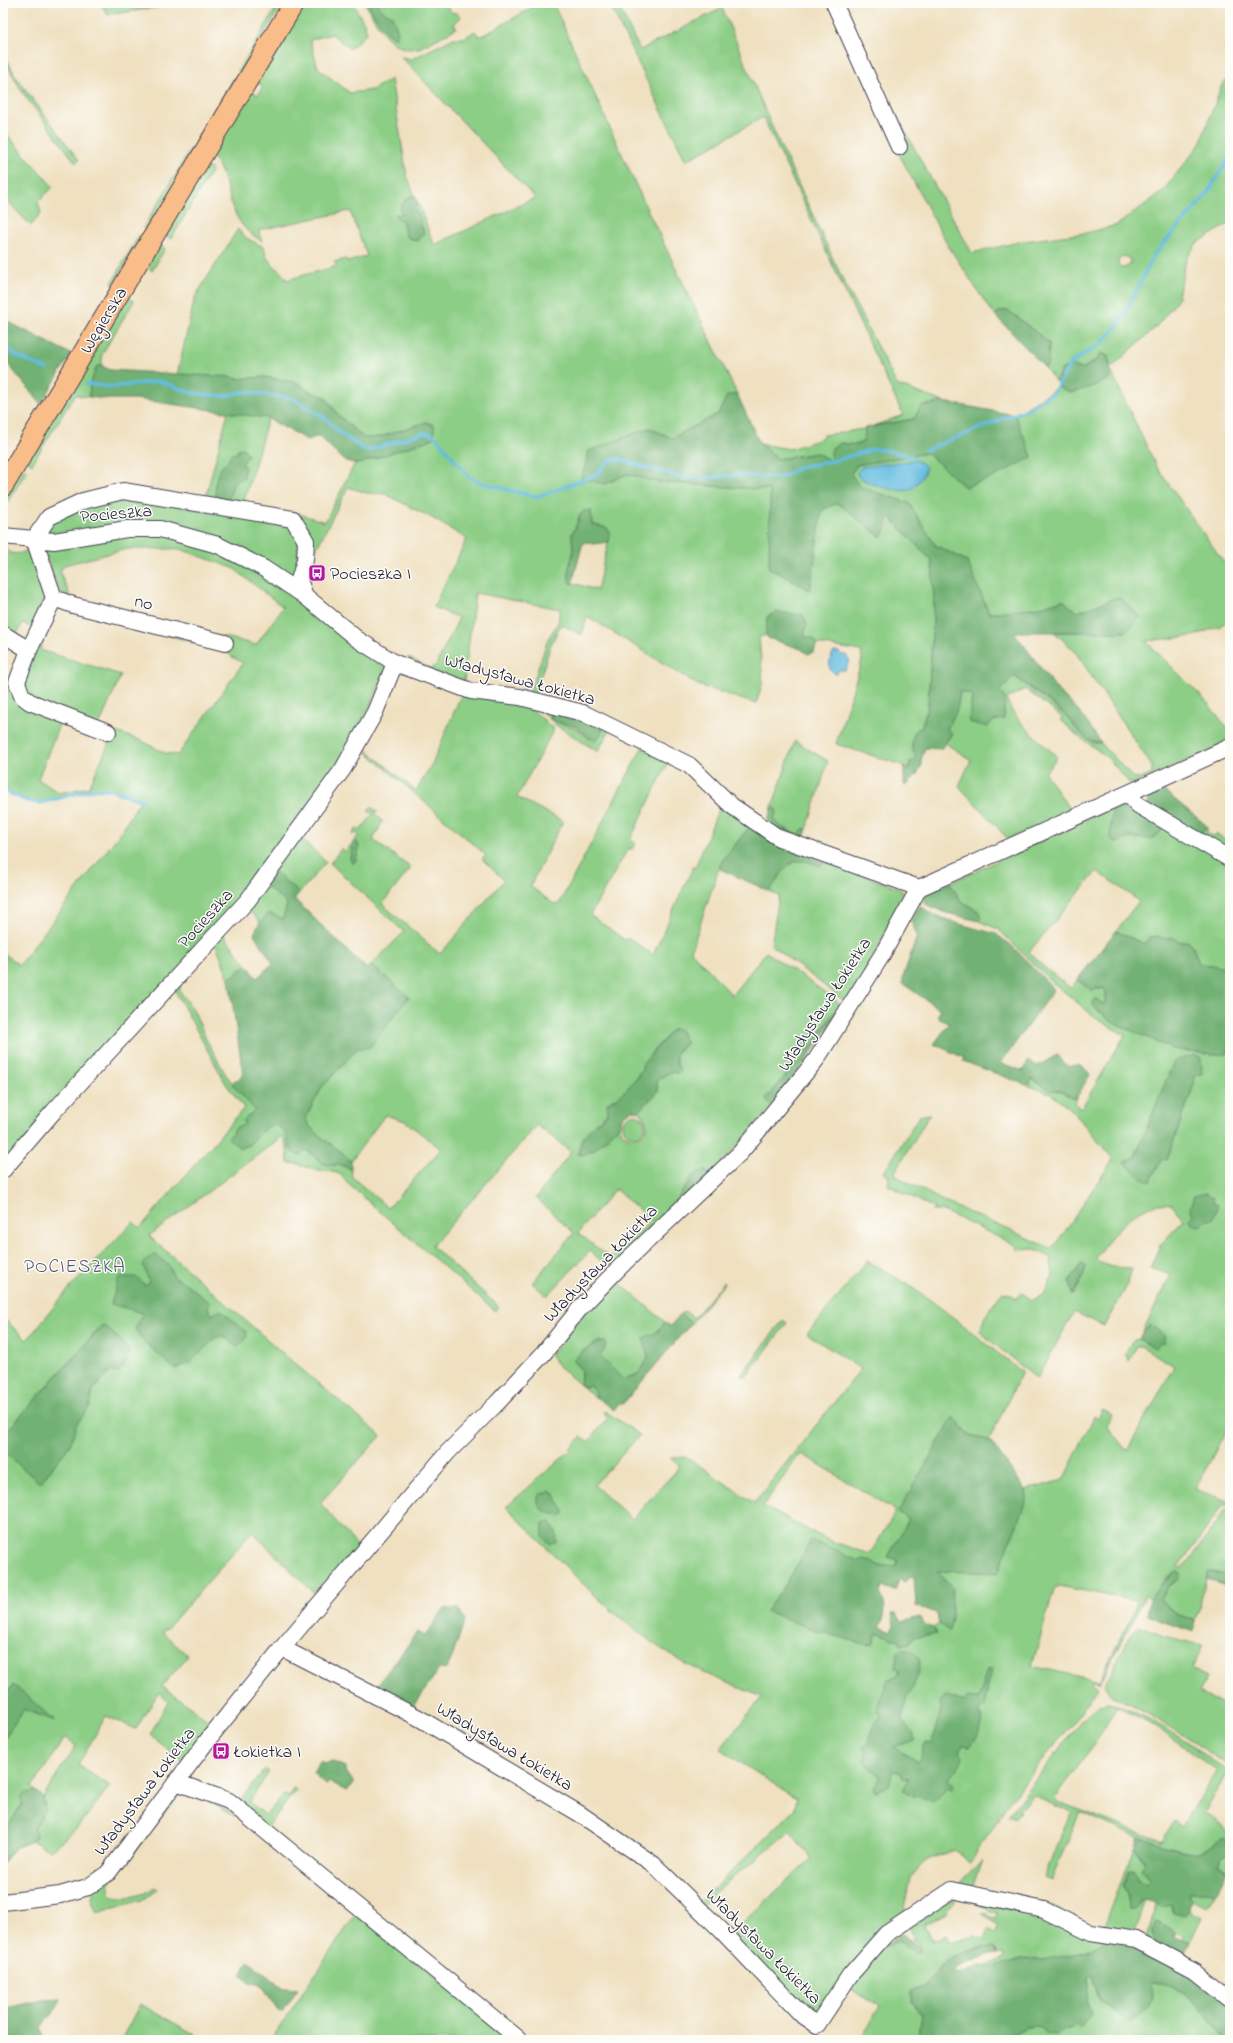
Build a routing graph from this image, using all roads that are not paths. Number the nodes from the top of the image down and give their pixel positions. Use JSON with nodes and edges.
{"nodes":[{"id":1,"x":294,"y":3,"type":"edge"},
{"id":2,"x":834,"y":3,"type":"edge"},
{"id":3,"x":899,"y":147,"type":"dead end"},
{"id":4,"x":3,"y":486,"type":"edge"},
{"id":5,"x":3,"y":536,"type":"edge"},
{"id":6,"x":34,"y":539,"type":"junction"},
{"id":7,"x":305,"y":596,"type":"junction"},
{"id":8,"x":54,"y":598,"type":"junction"},
{"id":9,"x":3,"y":634,"type":"edge"},
{"id":10,"x":225,"y":643,"type":"dead end"},
{"id":11,"x":29,"y":650,"type":"junction"},
{"id":12,"x":395,"y":663,"type":"junction"},
{"id":13,"x":108,"y":732,"type":"dead end"},
{"id":14,"x":1230,"y":747,"type":"edge"},
{"id":15,"x":1128,"y":794,"type":"junction"},
{"id":16,"x":1230,"y":859,"type":"edge"},
{"id":17,"x":919,"y":888,"type":"junction"},
{"id":18,"x":3,"y":1170,"type":"edge"},
{"id":19,"x":282,"y":1648,"type":"junction"},
{"id":20,"x":176,"y":1782,"type":"junction"},
{"id":21,"x":3,"y":1902,"type":"edge"},
{"id":22,"x":1230,"y":1999,"type":"edge"},
{"id":23,"x":520,"y":2040,"type":"edge"}],
"edges":[{"from":1,"to":4,"type":"main road","name":"Węgierska"},
{"from":2,"to":3,"type":"street"},
{"from":5,"to":6,"type":"street","name":"Pocieszka"},
{"from":6,"to":7,"type":"street","name":"Pocieszka"},
{"from":6,"to":7,"type":"street"},
{"from":6,"to":8,"type":"street"},
{"from":7,"to":12,"type":"street","name":"Władysława Łokietka"},
{"from":8,"to":10,"type":"street","name":"no"},
{"from":8,"to":11,"type":"street"},
{"from":9,"to":11,"type":"street"},
{"from":11,"to":13,"type":"street"},
{"from":12,"to":17,"type":"street","name":"Władysława Łokietka"},
{"from":12,"to":18,"type":"street","name":"Pocieszka"},
{"from":14,"to":15,"type":"street"},
{"from":15,"to":16,"type":"street"},
{"from":15,"to":17,"type":"street"},
{"from":17,"to":19,"type":"street","name":"Władysława Łokietka"},
{"from":19,"to":20,"type":"street","name":"Władysława Łokietka"},
{"from":19,"to":22,"type":"street","name":"Władysława Łokietka"},
{"from":20,"to":21,"type":"street","name":"Władysława Łokietka"},
{"from":20,"to":23,"type":"street"}]}
